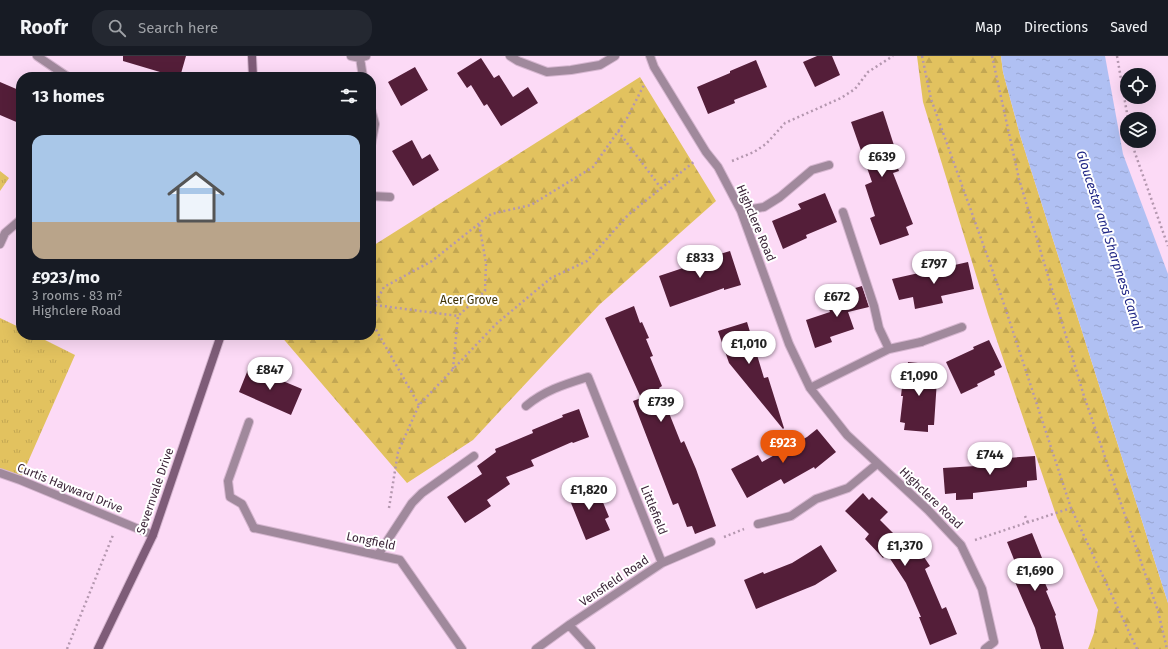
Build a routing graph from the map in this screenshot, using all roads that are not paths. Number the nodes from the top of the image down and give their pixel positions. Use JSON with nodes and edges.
{"nodes":[{"id":1,"x":37,"y":56,"type":"edge"},
{"id":2,"x":252,"y":56,"type":"edge"},
{"id":3,"x":351,"y":56,"type":"edge"},
{"id":4,"x":510,"y":56,"type":"edge"},
{"id":5,"x":615,"y":56,"type":"edge"},
{"id":6,"x":650,"y":56,"type":"edge"},
{"id":7,"x":363,"y":57,"type":"edge"},
{"id":8,"x":61,"y":72,"type":"edge"},
{"id":9,"x":253,"y":72,"type":"edge"},
{"id":10,"x":363,"y":72,"type":"edge"},
{"id":11,"x":829,"y":165,"type":"dead end"},
{"id":12,"x":376,"y":196,"type":"edge"},
{"id":13,"x":390,"y":197,"type":"dead end"},
{"id":14,"x":741,"y":211,"type":"junction"},
{"id":15,"x":843,"y":212,"type":"dead end"},
{"id":16,"x":16,"y":224,"type":"edge"},
{"id":17,"x":0,"y":244,"type":"edge"},
{"id":18,"x":962,"y":327,"type":"dead end"},
{"id":19,"x":219,"y":340,"type":"edge"},
{"id":20,"x":889,"y":349,"type":"junction"},
{"id":21,"x":810,"y":388,"type":"junction"},
{"id":22,"x":526,"y":406,"type":"dead end"},
{"id":23,"x":248,"y":422,"type":"dead end"},
{"id":24,"x":474,"y":456,"type":"dead end"},
{"id":25,"x":878,"y":464,"type":"junction"},
{"id":26,"x":0,"y":473,"type":"edge"},
{"id":27,"x":758,"y":524,"type":"road end"},
{"id":28,"x":153,"y":535,"type":"junction"},
{"id":29,"x":711,"y":542,"type":"road end"},
{"id":30,"x":378,"y":555,"type":"junction"},
{"id":31,"x":662,"y":563,"type":"junction"},
{"id":32,"x":569,"y":625,"type":"junction"},
{"id":33,"x":996,"y":646,"type":"edge"},
{"id":34,"x":98,"y":649,"type":"edge"},
{"id":35,"x":462,"y":649,"type":"edge"},
{"id":36,"x":536,"y":649,"type":"edge"},
{"id":37,"x":590,"y":649,"type":"edge"},
{"id":38,"x":985,"y":649,"type":"edge"}],
"edges":[{"from":1,"to":8,"type":"street"},
{"from":2,"to":9,"type":"street"},
{"from":3,"to":7,"type":"street"},
{"from":4,"to":5,"type":"street"},
{"from":6,"to":14,"type":"street","name":"Highclere Road"},
{"from":7,"to":10,"type":"street"},
{"from":11,"to":14,"type":"street"},
{"from":12,"to":13,"type":"street"},
{"from":14,"to":21,"type":"street","name":"Highclere Road"},
{"from":15,"to":20,"type":"street"},
{"from":16,"to":17,"type":"street"},
{"from":18,"to":20,"type":"street"},
{"from":19,"to":28,"type":"street","name":"Severnvale Drive"},
{"from":20,"to":21,"type":"street"},
{"from":21,"to":25,"type":"street","name":"Highclere Road"},
{"from":22,"to":31,"type":"street","name":"Littlefield"},
{"from":23,"to":30,"type":"street","name":"Longfield"},
{"from":24,"to":30,"type":"street"},
{"from":25,"to":27,"type":"street"},
{"from":25,"to":33,"type":"street","name":"Highclere Road"},
{"from":26,"to":28,"type":"street","name":"Curtis Hayward Drive"},
{"from":28,"to":34,"type":"street","name":"Severnvale Drive"},
{"from":29,"to":31,"type":"street","name":"Vensfield Road"},
{"from":30,"to":35,"type":"street","name":"Longfield"},
{"from":31,"to":32,"type":"street","name":"Vensfield Road"},
{"from":32,"to":36,"type":"street","name":"Vensfield Road"},
{"from":32,"to":37,"type":"street"},
{"from":33,"to":38,"type":"street","name":"Highclere Road"}]}
